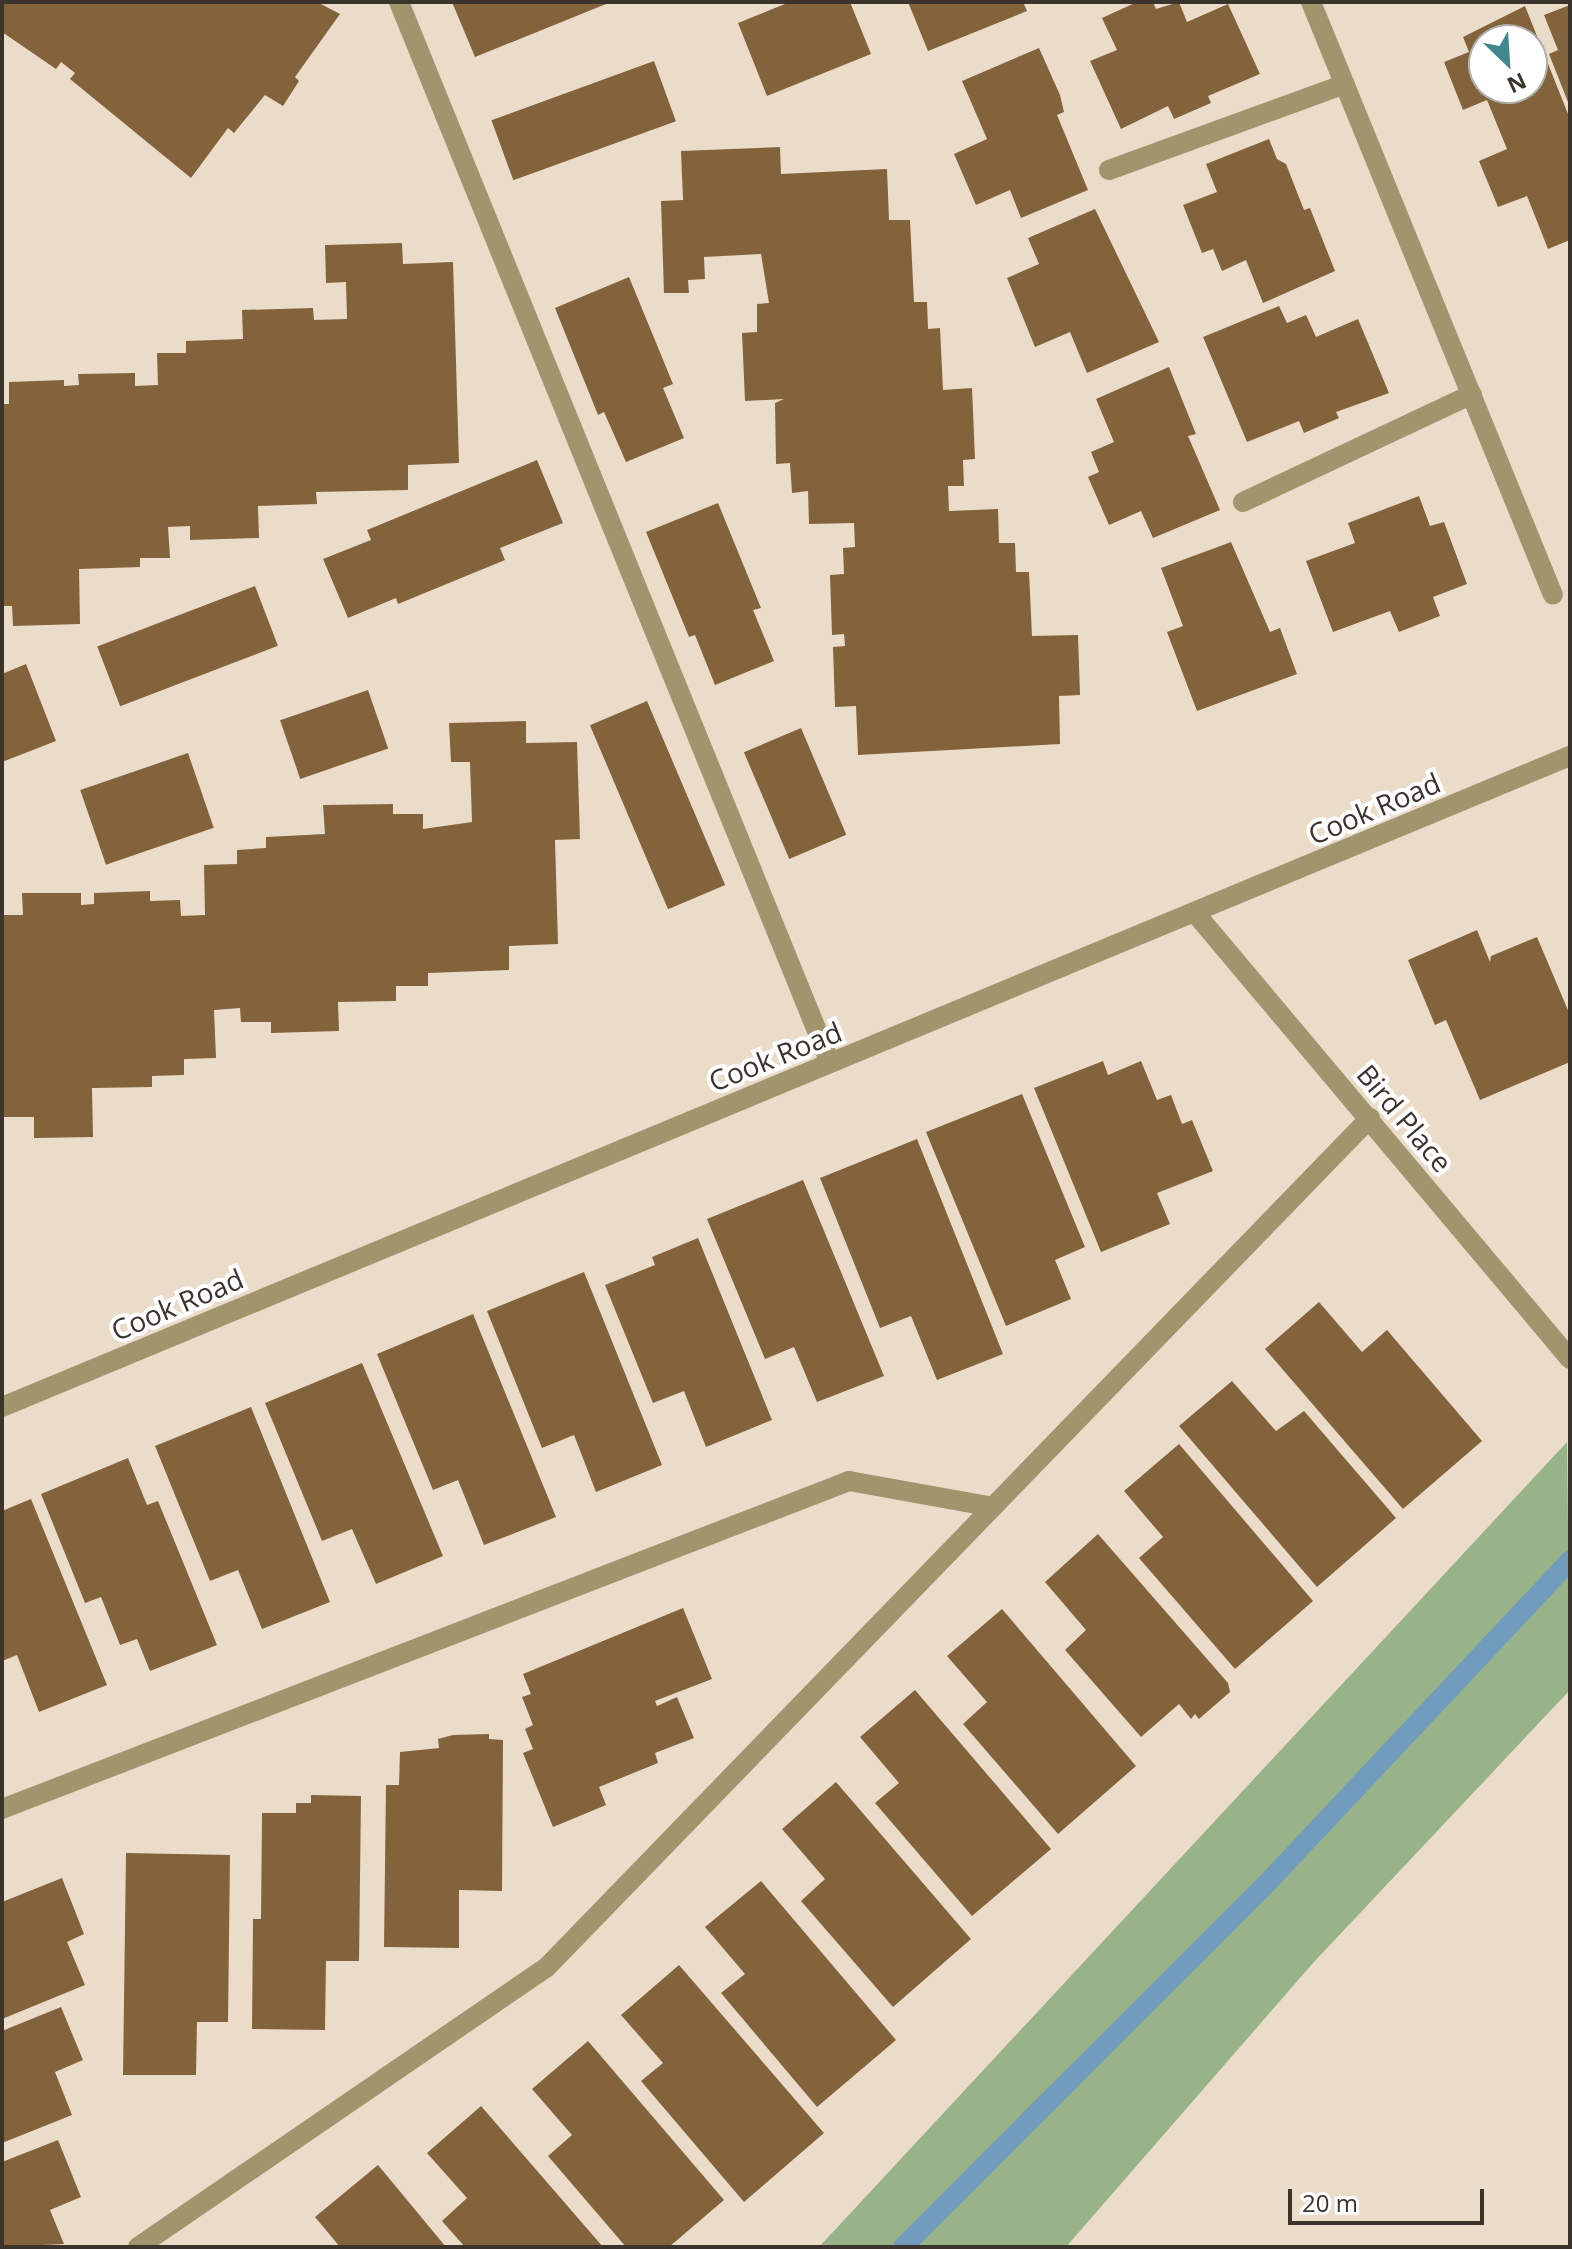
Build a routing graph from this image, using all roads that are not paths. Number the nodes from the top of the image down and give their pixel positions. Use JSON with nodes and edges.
{"nodes":[{"id":1,"x":399,"y":2,"type":"edge"},
{"id":2,"x":1311,"y":2,"type":"edge"},
{"id":3,"x":1345,"y":84,"type":"junction"},
{"id":4,"x":1109,"y":170,"type":"dead end"},
{"id":5,"x":1472,"y":394,"type":"junction"},
{"id":6,"x":1243,"y":502,"type":"dead end"},
{"id":7,"x":1553,"y":595,"type":"dead end"},
{"id":8,"x":1570,"y":756,"type":"edge"},
{"id":9,"x":1196,"y":914,"type":"junction"},
{"id":10,"x":830,"y":1063,"type":"junction"},
{"id":11,"x":1370,"y":1118,"type":"junction"},
{"id":12,"x":1570,"y":1359,"type":"edge"},
{"id":13,"x":2,"y":1407,"type":"edge"},
{"id":14,"x":993,"y":1507,"type":"junction"},
{"id":15,"x":2,"y":1809,"type":"edge"},
{"id":16,"x":138,"y":2247,"type":"edge"}],
"edges":[{"from":1,"to":10,"type":"street"},
{"from":2,"to":3,"type":"street"},
{"from":3,"to":4,"type":"street"},
{"from":3,"to":5,"type":"street"},
{"from":5,"to":6,"type":"street"},
{"from":5,"to":7,"type":"street"},
{"from":8,"to":9,"type":"street","name":"Cook Road"},
{"from":9,"to":10,"type":"street","name":"Cook Road"},
{"from":9,"to":11,"type":"street","name":"Bird Place"},
{"from":10,"to":13,"type":"street","name":"Cook Road"},
{"from":11,"to":12,"type":"street","name":"Bird Place"},
{"from":11,"to":14,"type":"street"},
{"from":14,"to":15,"type":"street"},
{"from":14,"to":16,"type":"street"}]}
